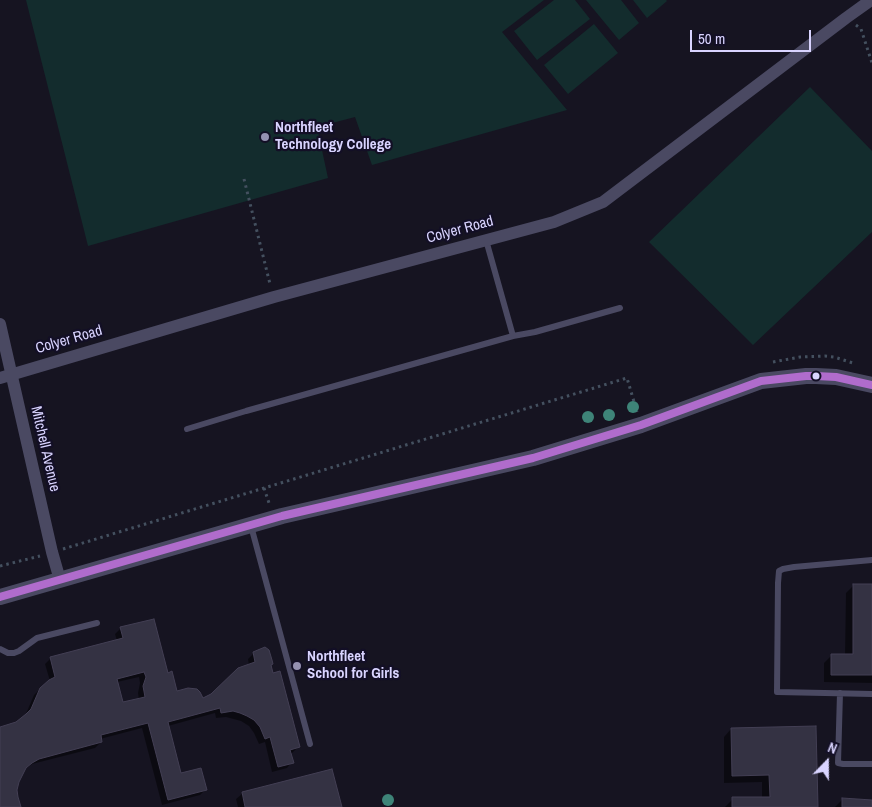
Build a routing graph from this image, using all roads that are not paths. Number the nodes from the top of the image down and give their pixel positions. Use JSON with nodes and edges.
{"nodes":[{"id":1,"x":870,"y":2,"type":"edge"},
{"id":2,"x":486,"y":240,"type":"junction"},
{"id":3,"x":620,"y":308,"type":"dead end"},
{"id":4,"x":0,"y":324,"type":"edge"},
{"id":5,"x":513,"y":336,"type":"junction"},
{"id":6,"x":6,"y":376,"type":"edge"},
{"id":7,"x":872,"y":385,"type":"edge"},
{"id":8,"x":187,"y":429,"type":"dead end"},
{"id":9,"x":250,"y":525,"type":"junction"},
{"id":10,"x":872,"y":560,"type":"edge"},
{"id":11,"x":60,"y":580,"type":"junction"},
{"id":12,"x":0,"y":597,"type":"edge"},
{"id":13,"x":97,"y":623,"type":"dead end"},
{"id":14,"x":0,"y":649,"type":"edge"},
{"id":15,"x":840,"y":693,"type":"junction"},
{"id":16,"x":872,"y":694,"type":"edge"},
{"id":17,"x":310,"y":744,"type":"dead end"},
{"id":18,"x":872,"y":764,"type":"edge"}],
"edges":[{"from":1,"to":2,"type":"street","name":"Colyer Road"},
{"from":2,"to":5,"type":"lane"},
{"from":2,"to":6,"type":"street","name":"Colyer Road"},
{"from":3,"to":5,"type":"lane"},
{"from":4,"to":6,"type":"street","name":"Mitchell Avenue"},
{"from":5,"to":8,"type":"lane"},
{"from":6,"to":11,"type":"street","name":"Mitchell Avenue"},
{"from":7,"to":9,"type":"street"},
{"from":9,"to":11,"type":"street"},
{"from":9,"to":17,"type":"lane"},
{"from":10,"to":15,"type":"lane"},
{"from":11,"to":12,"type":"street"},
{"from":13,"to":14,"type":"lane"},
{"from":15,"to":16,"type":"lane"},
{"from":15,"to":18,"type":"lane"}]}
